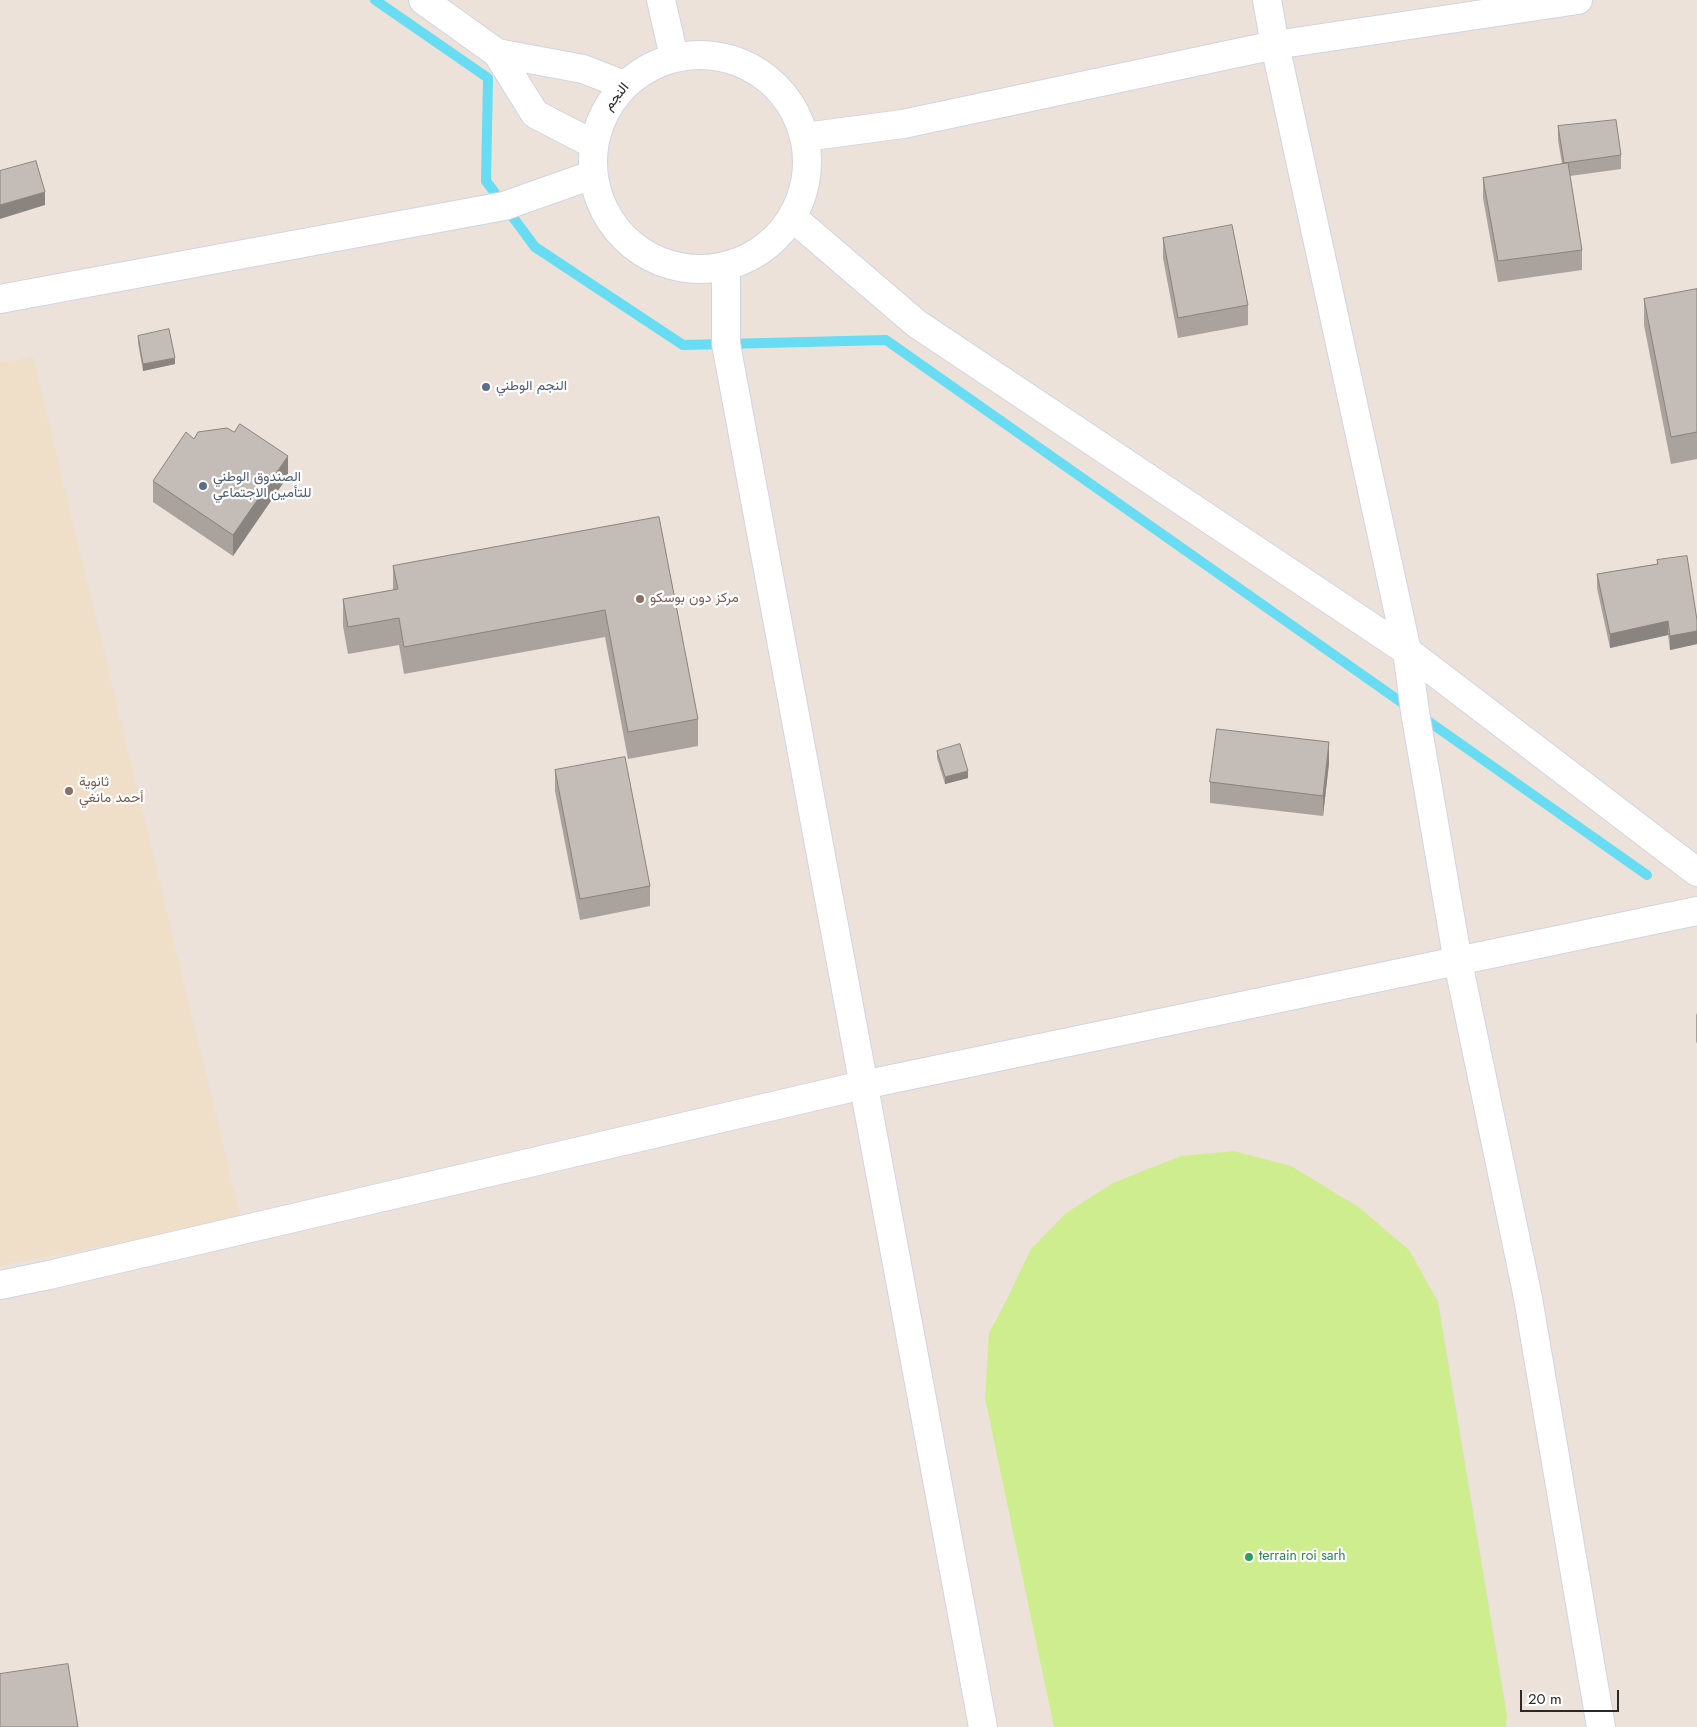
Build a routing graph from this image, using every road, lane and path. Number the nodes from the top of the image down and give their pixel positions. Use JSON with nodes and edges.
{"nodes":[{"id":1,"x":423,"y":0,"type":"edge"},
{"id":2,"x":661,"y":0,"type":"edge"},
{"id":3,"x":1267,"y":0,"type":"edge"},
{"id":4,"x":1578,"y":0,"type":"edge"},
{"id":5,"x":1275,"y":45,"type":"junction"},
{"id":6,"x":497,"y":53,"type":"junction"},
{"id":7,"x":674,"y":57,"type":"junction"},
{"id":8,"x":624,"y":85,"type":"junction"},
{"id":9,"x":805,"y":137,"type":"junction"},
{"id":10,"x":593,"y":144,"type":"junction"},
{"id":11,"x":592,"y":175,"type":"junction"},
{"id":12,"x":792,"y":217,"type":"junction"},
{"id":13,"x":726,"y":266,"type":"junction"},
{"id":14,"x":0,"y":299,"type":"edge"},
{"id":15,"x":1407,"y":650,"type":"junction"},
{"id":16,"x":1697,"y":872,"type":"edge"},
{"id":17,"x":1697,"y":911,"type":"edge"},
{"id":18,"x":1458,"y":962,"type":"junction"},
{"id":19,"x":863,"y":1085,"type":"junction"},
{"id":20,"x":0,"y":1285,"type":"edge"},
{"id":21,"x":983,"y":1727,"type":"edge"},
{"id":22,"x":1601,"y":1727,"type":"edge"}],
"edges":[{"from":1,"to":6,"type":"street"},
{"from":2,"to":7,"type":"street"},
{"from":3,"to":5,"type":"street"},
{"from":4,"to":5,"type":"street"},
{"from":5,"to":9,"type":"street"},
{"from":5,"to":15,"type":"street"},
{"from":6,"to":8,"type":"street"},
{"from":6,"to":10,"type":"street"},
{"from":7,"to":8,"type":"street","name":"النجم"},
{"from":7,"to":9,"type":"street","name":"النجم"},
{"from":8,"to":10,"type":"street","name":"النجم"},
{"from":9,"to":12,"type":"street","name":"النجم"},
{"from":10,"to":11,"type":"street","name":"النجم"},
{"from":11,"to":13,"type":"street","name":"النجم"},
{"from":11,"to":14,"type":"street"},
{"from":12,"to":13,"type":"street","name":"النجم"},
{"from":12,"to":15,"type":"street"},
{"from":13,"to":19,"type":"street"},
{"from":15,"to":16,"type":"street"},
{"from":15,"to":18,"type":"street"},
{"from":17,"to":18,"type":"street"},
{"from":18,"to":19,"type":"street"},
{"from":18,"to":22,"type":"street"},
{"from":19,"to":20,"type":"street"},
{"from":19,"to":21,"type":"street"}]}
